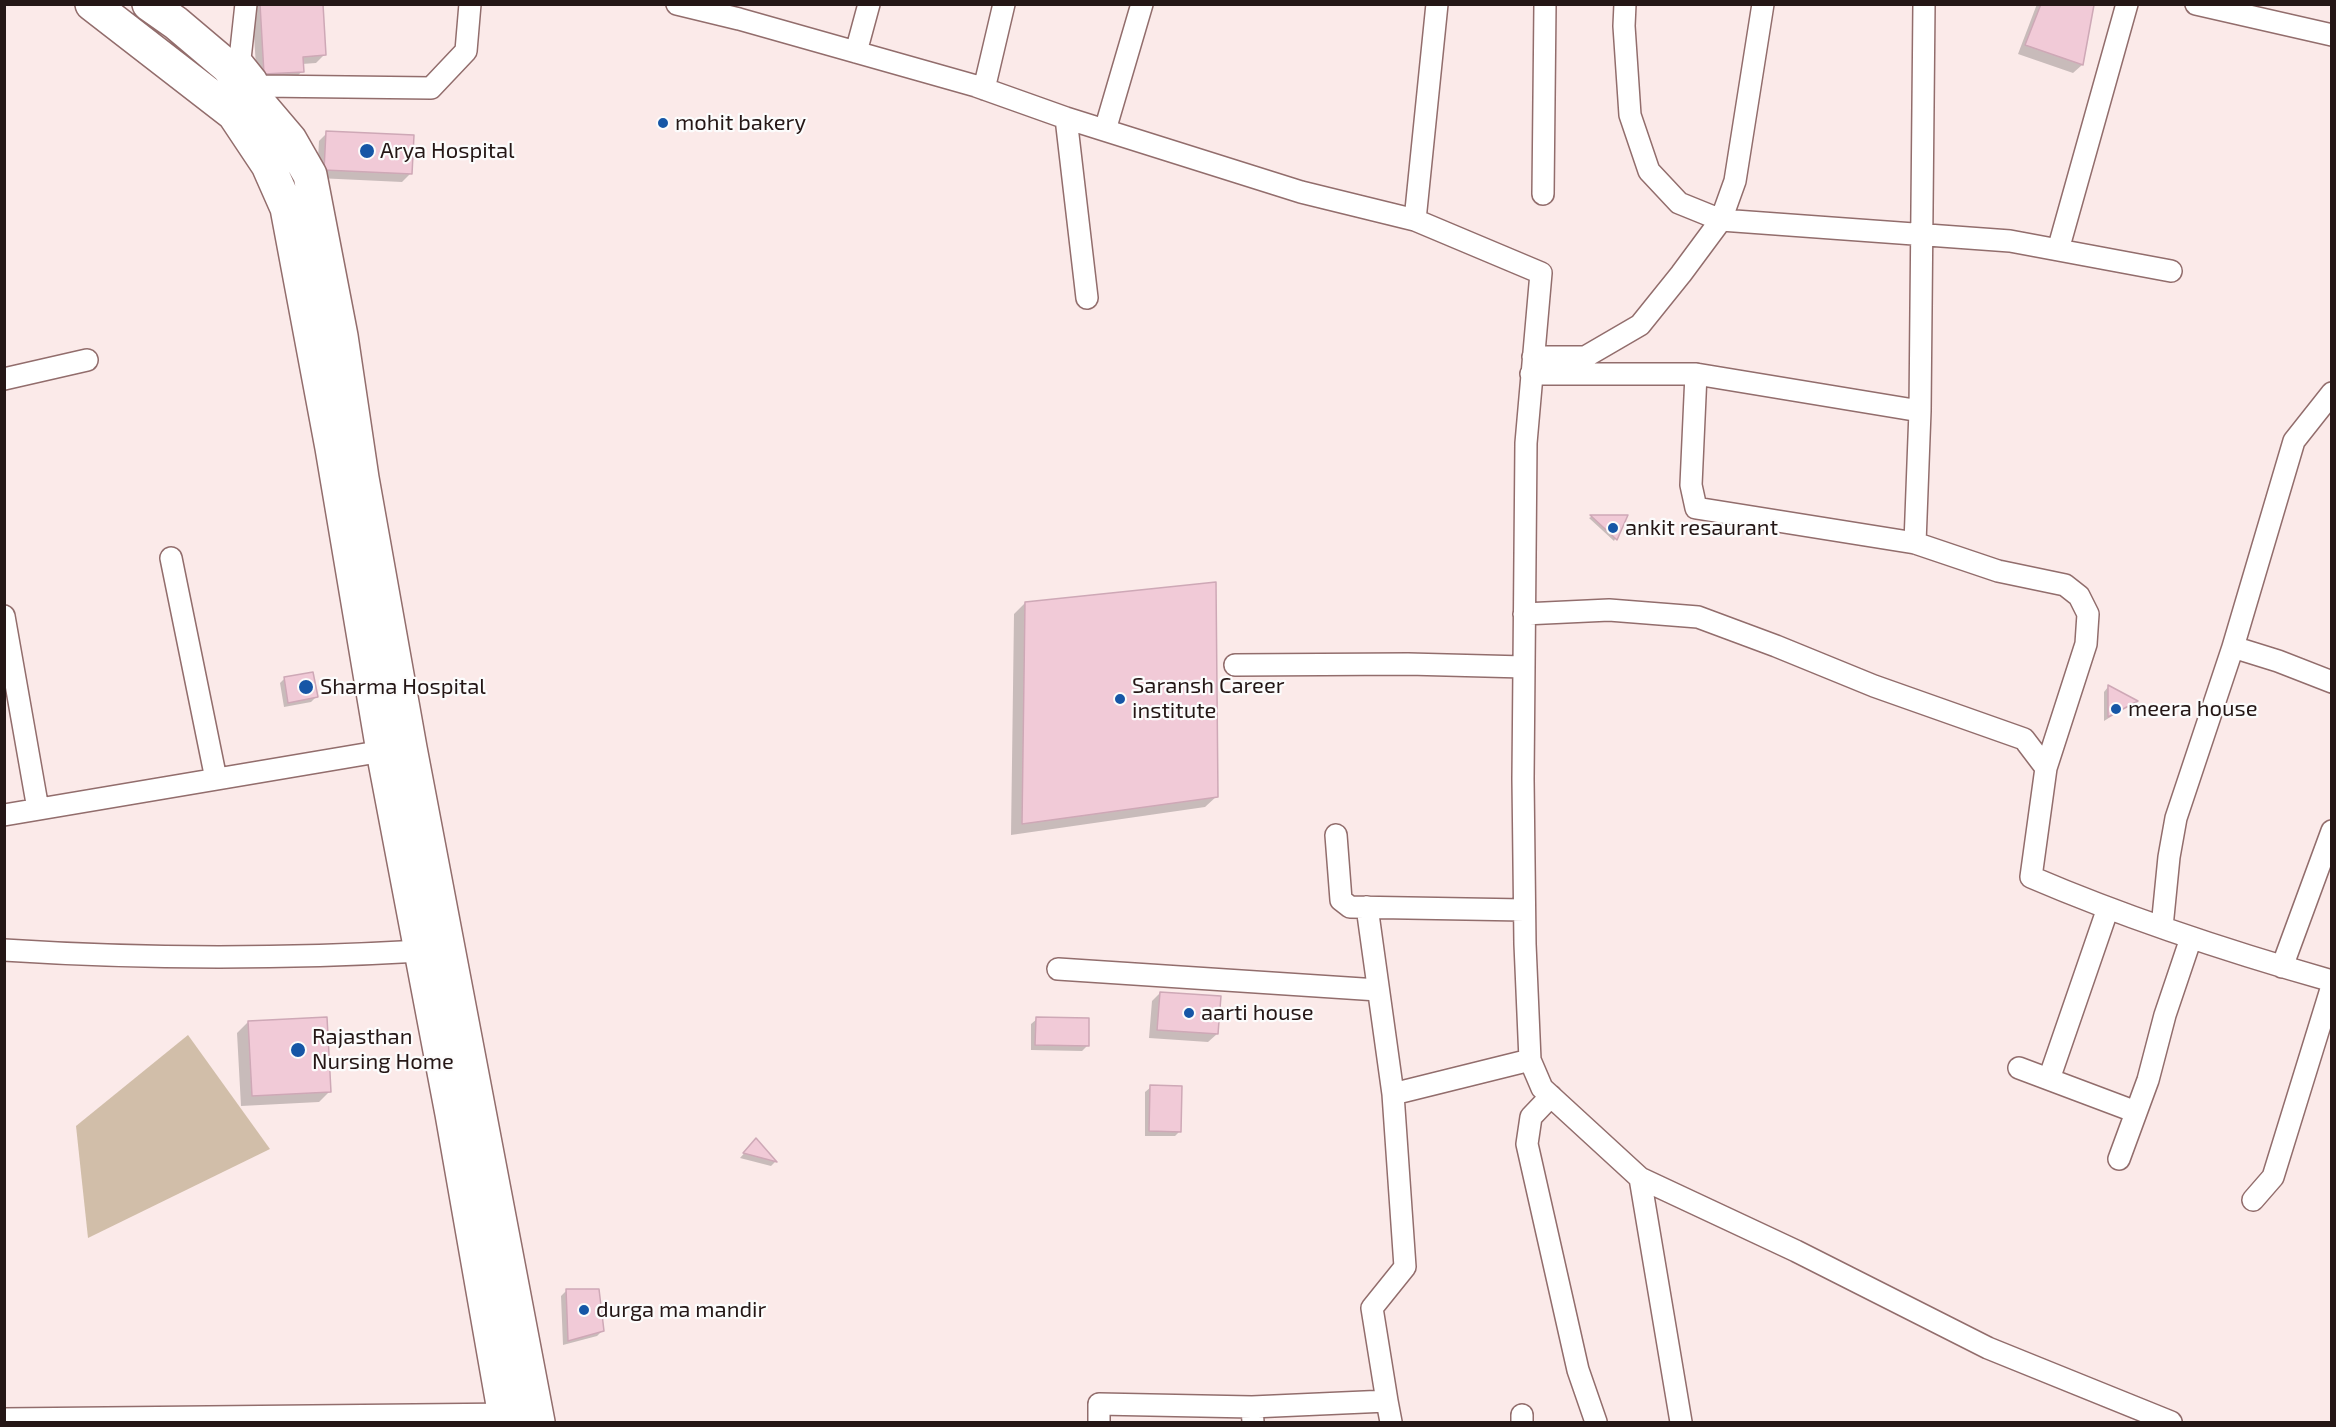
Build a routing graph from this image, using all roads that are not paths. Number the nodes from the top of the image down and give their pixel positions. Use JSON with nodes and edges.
{"nodes":[{"id":1,"x":92,"y":4,"type":"edge"},
{"id":2,"x":149,"y":4,"type":"edge"},
{"id":3,"x":246,"y":4,"type":"edge"},
{"id":4,"x":470,"y":4,"type":"edge"},
{"id":5,"x":677,"y":4,"type":"edge"},
{"id":6,"x":868,"y":4,"type":"edge"},
{"id":7,"x":1004,"y":4,"type":"edge"},
{"id":8,"x":1142,"y":4,"type":"edge"},
{"id":9,"x":1437,"y":4,"type":"edge"},
{"id":10,"x":1545,"y":4,"type":"edge"},
{"id":11,"x":1625,"y":4,"type":"edge"},
{"id":12,"x":1763,"y":4,"type":"edge"},
{"id":13,"x":1924,"y":4,"type":"edge"},
{"id":14,"x":2127,"y":4,"type":"edge"},
{"id":15,"x":2196,"y":4,"type":"edge"},
{"id":16,"x":2331,"y":34,"type":"edge"},
{"id":17,"x":856,"y":52,"type":"junction"},
{"id":18,"x":984,"y":89,"type":"junction"},
{"id":19,"x":250,"y":98,"type":"junction"},
{"id":20,"x":1066,"y":118,"type":"junction"},
{"id":21,"x":1105,"y":130,"type":"junction"},
{"id":22,"x":1543,"y":194,"type":"dead end"},
{"id":23,"x":1415,"y":220,"type":"junction"},
{"id":24,"x":1720,"y":220,"type":"junction"},
{"id":25,"x":1921,"y":234,"type":"junction"},
{"id":26,"x":2058,"y":250,"type":"junction"},
{"id":27,"x":2171,"y":271,"type":"dead end"},
{"id":28,"x":1088,"y":298,"type":"dead end"},
{"id":29,"x":87,"y":360,"type":"dead end"},
{"id":30,"x":1532,"y":366,"type":"junction"},
{"id":31,"x":1696,"y":374,"type":"junction"},
{"id":32,"x":4,"y":379,"type":"edge"},
{"id":33,"x":2331,"y":393,"type":"edge"},
{"id":34,"x":1920,"y":411,"type":"junction"},
{"id":35,"x":1915,"y":543,"type":"junction"},
{"id":36,"x":171,"y":558,"type":"dead end"},
{"id":37,"x":1524,"y":614,"type":"junction"},
{"id":38,"x":4,"y":616,"type":"edge"},
{"id":39,"x":2233,"y":647,"type":"junction"},
{"id":40,"x":1235,"y":665,"type":"dead end"},
{"id":41,"x":1524,"y":667,"type":"junction"},
{"id":42,"x":2331,"y":682,"type":"edge"},
{"id":43,"x":383,"y":751,"type":"junction"},
{"id":44,"x":2046,"y":768,"type":"junction"},
{"id":45,"x":216,"y":779,"type":"junction"},
{"id":46,"x":38,"y":809,"type":"junction"},
{"id":47,"x":4,"y":815,"type":"edge"},
{"id":48,"x":2331,"y":831,"type":"edge"},
{"id":49,"x":1336,"y":835,"type":"dead end"},
{"id":50,"x":1367,"y":907,"type":"junction"},
{"id":51,"x":2108,"y":908,"type":"junction"},
{"id":52,"x":1524,"y":910,"type":"junction"},
{"id":53,"x":2162,"y":927,"type":"junction"},
{"id":54,"x":2191,"y":938,"type":"junction"},
{"id":55,"x":4,"y":950,"type":"edge"},
{"id":56,"x":421,"y":951,"type":"junction"},
{"id":57,"x":2282,"y":967,"type":"junction"},
{"id":58,"x":1058,"y":969,"type":"dead end"},
{"id":59,"x":2331,"y":984,"type":"edge"},
{"id":60,"x":1378,"y":990,"type":"junction"},
{"id":61,"x":1530,"y":1060,"type":"junction"},
{"id":62,"x":2019,"y":1068,"type":"dead end"},
{"id":63,"x":2049,"y":1079,"type":"junction"},
{"id":64,"x":1393,"y":1094,"type":"junction"},
{"id":65,"x":1551,"y":1096,"type":"junction"},
{"id":66,"x":2136,"y":1112,"type":"junction"},
{"id":67,"x":2119,"y":1159,"type":"dead end"},
{"id":68,"x":1640,"y":1178,"type":"junction"},
{"id":69,"x":2253,"y":1200,"type":"dead end"},
{"id":70,"x":1387,"y":1401,"type":"junction"},
{"id":71,"x":1253,"y":1415,"type":"edge"},
{"id":72,"x":521,"y":1418,"type":"edge"},
{"id":73,"x":4,"y":1419,"type":"edge"},
{"id":74,"x":1099,"y":1422,"type":"edge"},
{"id":75,"x":1391,"y":1422,"type":"edge"},
{"id":76,"x":1596,"y":1422,"type":"edge"},
{"id":77,"x":1681,"y":1422,"type":"edge"},
{"id":78,"x":2171,"y":1422,"type":"edge"}],
"edges":[{"from":1,"to":19,"type":"main road"},
{"from":2,"to":19,"type":"main road"},
{"from":3,"to":19,"type":"street"},
{"from":4,"to":19,"type":"street"},
{"from":5,"to":17,"type":"street"},
{"from":6,"to":17,"type":"street"},
{"from":7,"to":18,"type":"street"},
{"from":8,"to":21,"type":"street"},
{"from":9,"to":23,"type":"street"},
{"from":10,"to":22,"type":"street"},
{"from":11,"to":24,"type":"street"},
{"from":12,"to":24,"type":"street"},
{"from":13,"to":25,"type":"street"},
{"from":14,"to":26,"type":"street"},
{"from":15,"to":16,"type":"street"},
{"from":17,"to":18,"type":"street"},
{"from":18,"to":20,"type":"street"},
{"from":19,"to":43,"type":"main road"},
{"from":19,"to":72,"type":"main road"},
{"from":20,"to":21,"type":"street"},
{"from":20,"to":28,"type":"street"},
{"from":21,"to":23,"type":"street"},
{"from":23,"to":30,"type":"street"},
{"from":24,"to":25,"type":"street"},
{"from":24,"to":30,"type":"street"},
{"from":25,"to":26,"type":"street"},
{"from":25,"to":34,"type":"street"},
{"from":26,"to":27,"type":"street"},
{"from":29,"to":32,"type":"street"},
{"from":30,"to":31,"type":"street"},
{"from":30,"to":37,"type":"street"},
{"from":31,"to":34,"type":"street"},
{"from":31,"to":35,"type":"street"},
{"from":33,"to":39,"type":"street"},
{"from":34,"to":35,"type":"street"},
{"from":35,"to":44,"type":"street"},
{"from":36,"to":45,"type":"street"},
{"from":37,"to":41,"type":"street"},
{"from":37,"to":44,"type":"street"},
{"from":38,"to":46,"type":"street"},
{"from":39,"to":42,"type":"street"},
{"from":39,"to":53,"type":"street"},
{"from":40,"to":41,"type":"street"},
{"from":41,"to":52,"type":"street"},
{"from":43,"to":45,"type":"street"},
{"from":43,"to":56,"type":"main road"},
{"from":44,"to":51,"type":"street"},
{"from":45,"to":46,"type":"street"},
{"from":46,"to":47,"type":"street"},
{"from":48,"to":57,"type":"street"},
{"from":49,"to":50,"type":"street"},
{"from":50,"to":52,"type":"street"},
{"from":50,"to":60,"type":"street"},
{"from":51,"to":53,"type":"street"},
{"from":51,"to":63,"type":"street"},
{"from":52,"to":61,"type":"street"},
{"from":53,"to":54,"type":"street"},
{"from":54,"to":57,"type":"street"},
{"from":54,"to":66,"type":"street"},
{"from":55,"to":56,"type":"street"},
{"from":56,"to":72,"type":"main road"},
{"from":57,"to":59,"type":"street"},
{"from":58,"to":60,"type":"street"},
{"from":59,"to":69,"type":"street"},
{"from":60,"to":64,"type":"street"},
{"from":61,"to":64,"type":"street"},
{"from":61,"to":65,"type":"street"},
{"from":62,"to":63,"type":"street"},
{"from":63,"to":66,"type":"street"},
{"from":64,"to":70,"type":"street"},
{"from":65,"to":68,"type":"street"},
{"from":65,"to":76,"type":"street"},
{"from":66,"to":67,"type":"street"},
{"from":68,"to":77,"type":"street"},
{"from":68,"to":78,"type":"street"},
{"from":70,"to":71,"type":"street"},
{"from":70,"to":75,"type":"street"},
{"from":71,"to":74,"type":"street"},
{"from":72,"to":73,"type":"street"}]}
